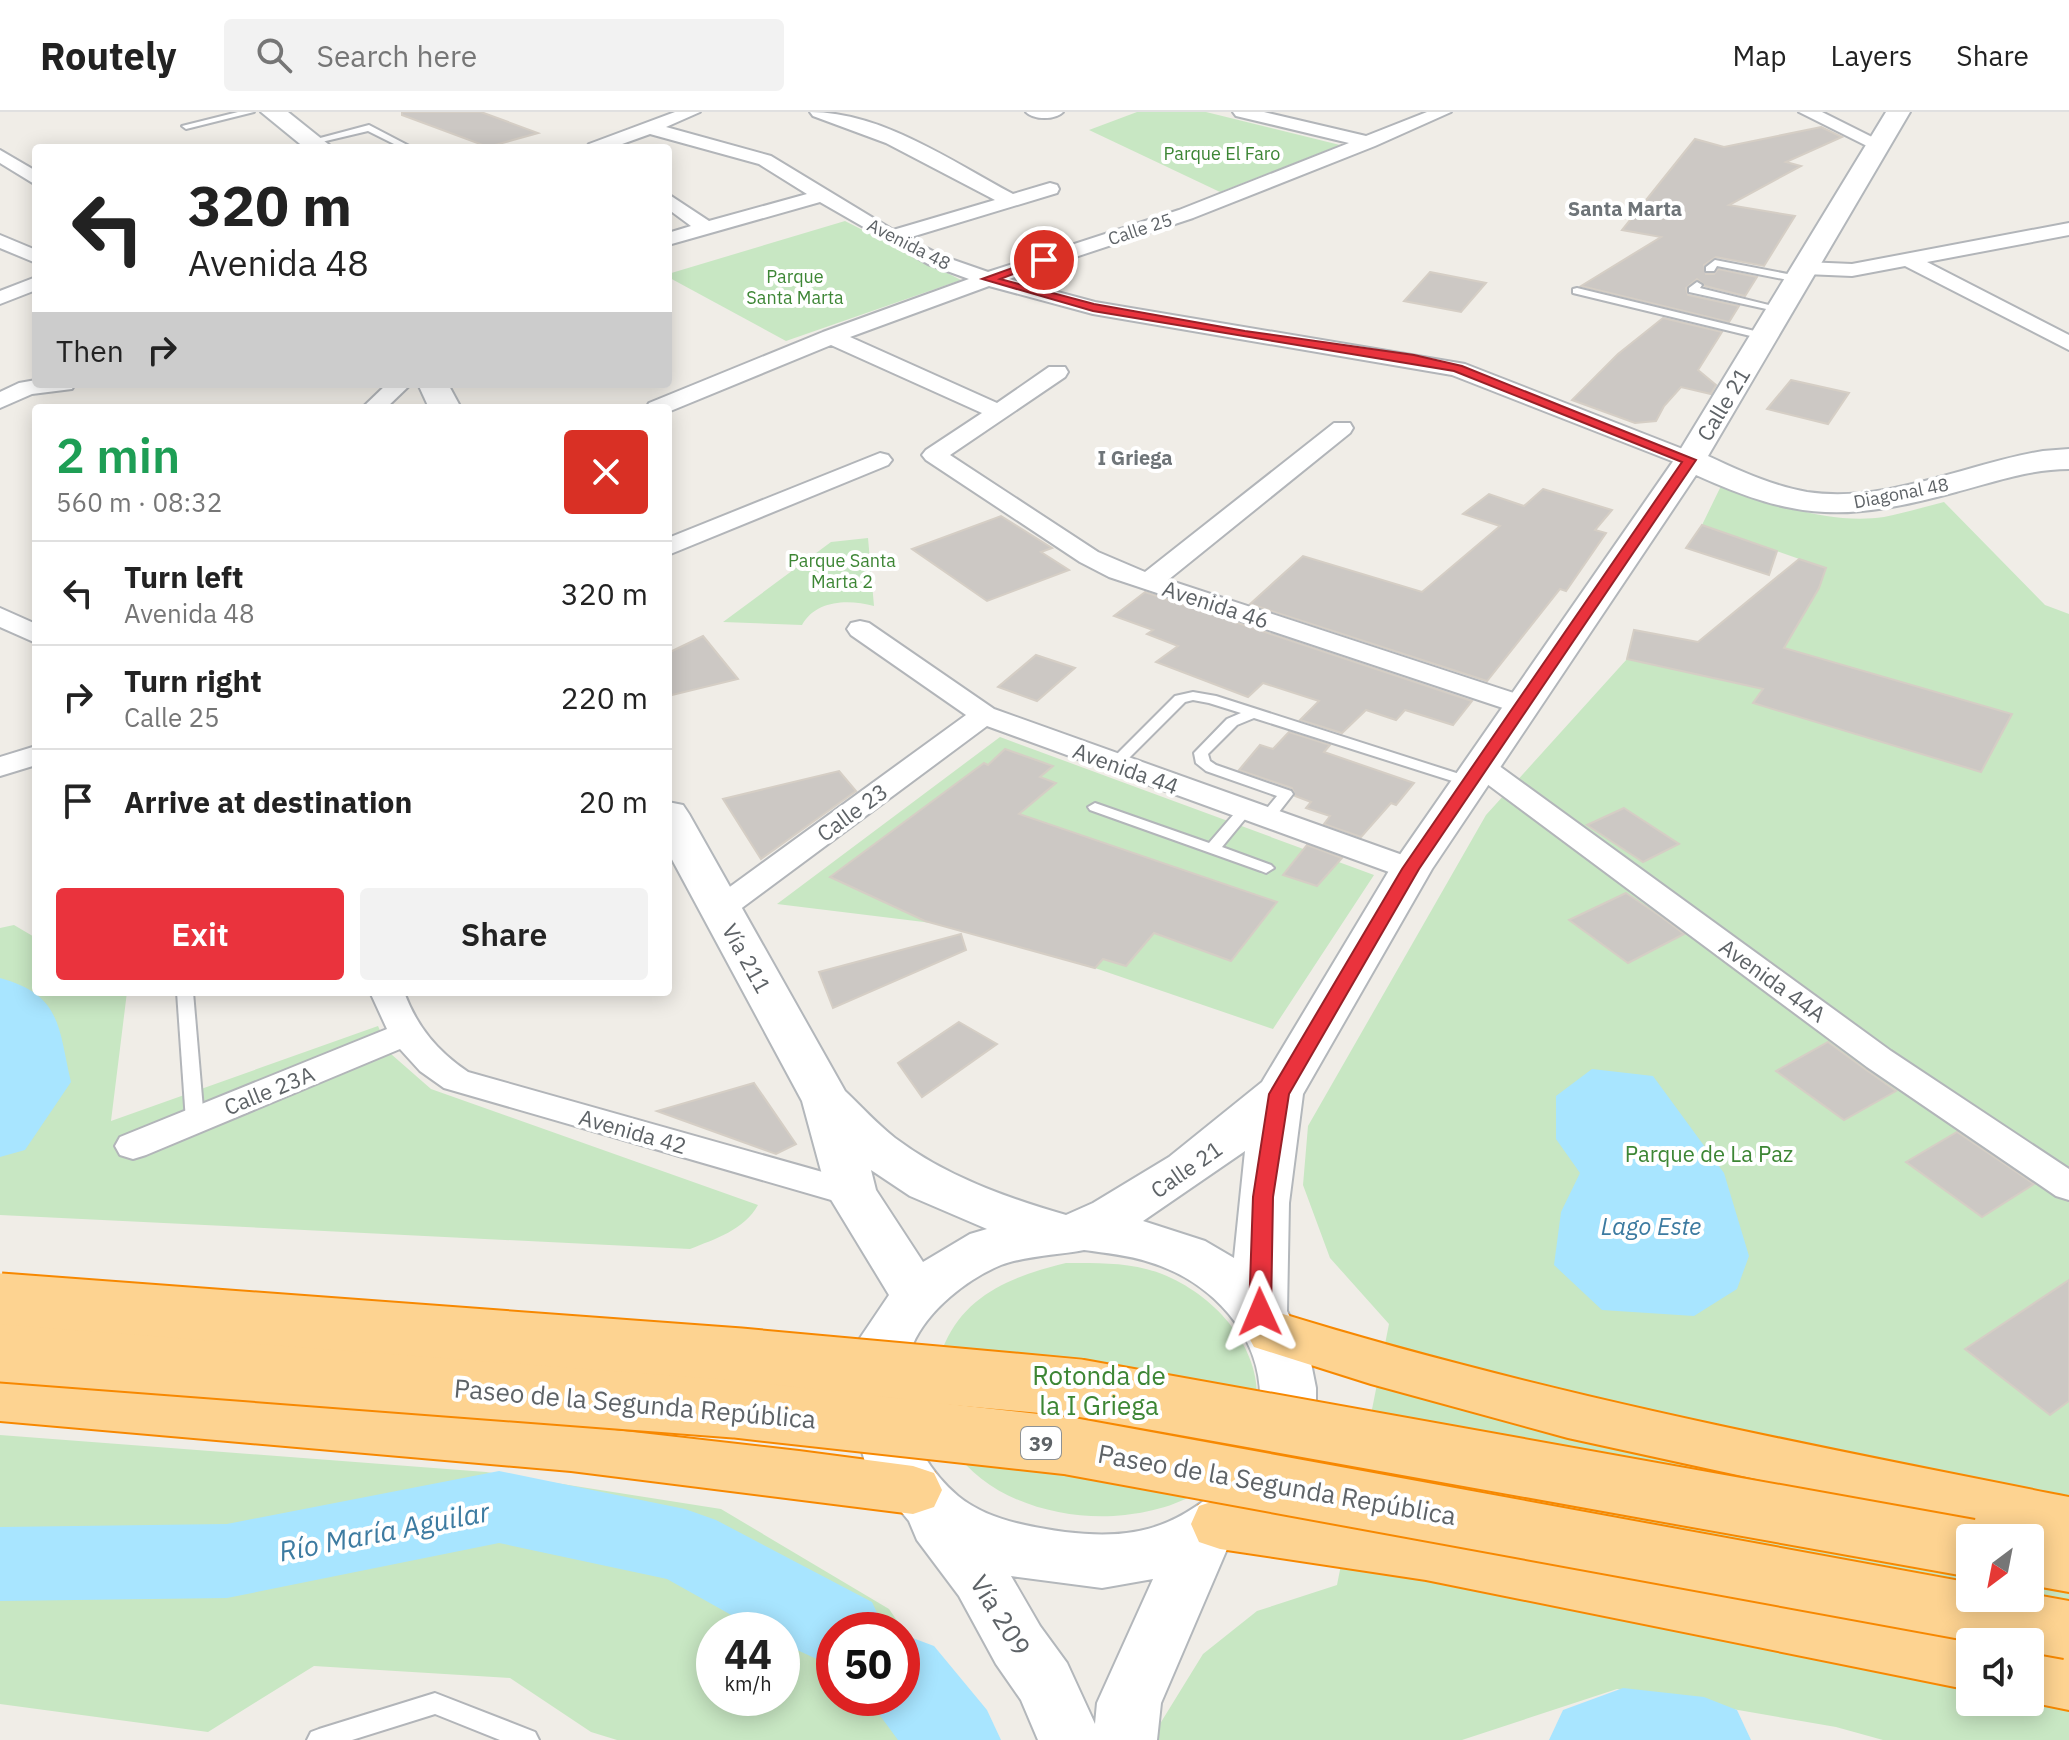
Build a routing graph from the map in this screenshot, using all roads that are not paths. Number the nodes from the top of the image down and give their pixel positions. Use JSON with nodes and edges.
{"nodes":[{"id":1,"x":250,"y":112,"type":"edge"},
{"id":2,"x":273,"y":112,"type":"edge"},
{"id":3,"x":691,"y":112,"type":"edge"},
{"id":4,"x":819,"y":112,"type":"edge"},
{"id":5,"x":1037,"y":112,"type":"edge"},
{"id":6,"x":1054,"y":112,"type":"edge"},
{"id":7,"x":1242,"y":112,"type":"edge"},
{"id":8,"x":1442,"y":112,"type":"edge"},
{"id":9,"x":1808,"y":112,"type":"edge"},
{"id":10,"x":1898,"y":112,"type":"edge"},
{"id":11,"x":186,"y":126,"type":"dead end"},
{"id":12,"x":649,"y":128,"type":"junction"},
{"id":13,"x":1369,"y":142,"type":"junction"},
{"id":14,"x":317,"y":144,"type":"edge"},
{"id":15,"x":401,"y":144,"type":"edge"},
{"id":16,"x":606,"y":144,"type":"edge"},
{"id":17,"x":1877,"y":144,"type":"junction"},
{"id":18,"x":0,"y":155,"type":"edge"},
{"id":19,"x":32,"y":176,"type":"edge"},
{"id":20,"x":1050,"y":189,"type":"dead end"},
{"id":21,"x":820,"y":196,"type":"junction"},
{"id":22,"x":1009,"y":200,"type":"junction"},
{"id":23,"x":672,"y":203,"type":"edge"},
{"id":24,"x":705,"y":228,"type":"junction"},
{"id":25,"x":2069,"y":229,"type":"edge"},
{"id":26,"x":891,"y":237,"type":"junction"},
{"id":27,"x":672,"y":238,"type":"edge"},
{"id":28,"x":0,"y":241,"type":"edge"},
{"id":29,"x":32,"y":255,"type":"edge"},
{"id":30,"x":1909,"y":260,"type":"junction"},
{"id":31,"x":1710,"y":269,"type":"dead end"},
{"id":32,"x":1801,"y":273,"type":"junction"},
{"id":33,"x":988,"y":279,"type":"junction"},
{"id":34,"x":32,"y":285,"type":"edge"},
{"id":35,"x":1697,"y":285,"type":"dead end"},
{"id":36,"x":1577,"y":291,"type":"dead end"},
{"id":37,"x":0,"y":298,"type":"edge"},
{"id":38,"x":1780,"y":309,"type":"junction"},
{"id":39,"x":2069,"y":323,"type":"edge"},
{"id":40,"x":2041,"y":329,"type":"junction"},
{"id":41,"x":1763,"y":336,"type":"junction"},
{"id":42,"x":831,"y":337,"type":"junction"},
{"id":43,"x":2069,"y":344,"type":"edge"},
{"id":44,"x":1057,"y":372,"type":"dead end"},
{"id":45,"x":0,"y":379,"type":"edge"},
{"id":46,"x":32,"y":387,"type":"edge"},
{"id":47,"x":27,"y":388,"type":"junction"},
{"id":48,"x":396,"y":388,"type":"edge"},
{"id":49,"x":0,"y":401,"type":"edge"},
{"id":50,"x":378,"y":404,"type":"edge"},
{"id":51,"x":667,"y":404,"type":"edge"},
{"id":52,"x":999,"y":412,"type":"junction"},
{"id":53,"x":1342,"y":428,"type":"dead end"},
{"id":54,"x":2069,"y":459,"type":"edge"},
{"id":55,"x":880,"y":460,"type":"dead end"},
{"id":56,"x":1690,"y":460,"type":"junction"},
{"id":57,"x":672,"y":545,"type":"edge"},
{"id":58,"x":1149,"y":582,"type":"junction"},
{"id":59,"x":0,"y":616,"type":"edge"},
{"id":60,"x":860,"y":629,"type":"dead end"},
{"id":61,"x":32,"y":633,"type":"edge"},
{"id":62,"x":1522,"y":705,"type":"junction"},
{"id":63,"x":1253,"y":713,"type":"junction"},
{"id":64,"x":984,"y":715,"type":"junction"},
{"id":65,"x":32,"y":756,"type":"edge"},
{"id":66,"x":1115,"y":764,"type":"junction"},
{"id":67,"x":0,"y":767,"type":"edge"},
{"id":68,"x":1475,"y":774,"type":"junction"},
{"id":69,"x":1095,"y":807,"type":"dead end"},
{"id":70,"x":1256,"y":814,"type":"junction"},
{"id":71,"x":672,"y":821,"type":"edge"},
{"id":72,"x":1212,"y":849,"type":"junction"},
{"id":73,"x":1266,"y":868,"type":"dead end"},
{"id":74,"x":1411,"y":869,"type":"junction"},
{"id":75,"x":720,"y":909,"type":"junction"},
{"id":76,"x":185,"y":996,"type":"edge"},
{"id":77,"x":389,"y":996,"type":"edge"},
{"id":78,"x":414,"y":1044,"type":"junction"},
{"id":79,"x":1279,"y":1094,"type":"junction"},
{"id":80,"x":826,"y":1101,"type":"junction"},
{"id":81,"x":195,"y":1121,"type":"junction"},
{"id":82,"x":133,"y":1146,"type":"dead end"},
{"id":83,"x":2069,"y":1187,"type":"edge"},
{"id":84,"x":852,"y":1193,"type":"junction"},
{"id":85,"x":1071,"y":1232,"type":"junction"},
{"id":86,"x":916,"y":1294,"type":"junction"},
{"id":87,"x":0,"y":1302,"type":"edge"},
{"id":88,"x":1266,"y":1322,"type":"junction"},
{"id":89,"x":0,"y":1353,"type":"edge"},
{"id":90,"x":0,"y":1399,"type":"edge"},
{"id":91,"x":1779,"y":1463,"type":"junction"},
{"id":92,"x":916,"y":1494,"type":"junction"},
{"id":93,"x":2069,"y":1522,"type":"edge"},
{"id":94,"x":1212,"y":1530,"type":"junction"},
{"id":95,"x":1956,"y":1545,"type":"edge"},
{"id":96,"x":2044,"y":1562,"type":"edge"},
{"id":97,"x":2069,"y":1566,"type":"edge"},
{"id":98,"x":1764,"y":1620,"type":"junction"},
{"id":99,"x":2069,"y":1630,"type":"edge"},
{"id":100,"x":1956,"y":1659,"type":"edge"},
{"id":101,"x":2044,"y":1677,"type":"edge"},
{"id":102,"x":2069,"y":1682,"type":"edge"},
{"id":103,"x":319,"y":1740,"type":"edge"},
{"id":104,"x":527,"y":1740,"type":"edge"},
{"id":105,"x":1070,"y":1740,"type":"edge"},
{"id":106,"x":1125,"y":1740,"type":"edge"}],
"edges":[{"from":1,"to":11,"type":"lane"},
{"from":2,"to":14,"type":"main road"},
{"from":3,"to":12,"type":"street"},
{"from":4,"to":22,"type":"street"},
{"from":5,"to":6,"type":"street"},
{"from":7,"to":13,"type":"street"},
{"from":8,"to":13,"type":"street","name":"Calle 25"},
{"from":9,"to":17,"type":"street"},
{"from":10,"to":17,"type":"main road","name":"Calle 21"},
{"from":12,"to":16,"type":"street"},
{"from":12,"to":21,"type":"street","name":"Avenida 48"},
{"from":13,"to":33,"type":"street","name":"Calle 25"},
{"from":14,"to":15,"type":"lane"},
{"from":17,"to":32,"type":"main road","name":"Calle 21"},
{"from":18,"to":19,"type":"street"},
{"from":20,"to":22,"type":"street"},
{"from":21,"to":24,"type":"street"},
{"from":21,"to":26,"type":"street","name":"Avenida 48"},
{"from":22,"to":26,"type":"street"},
{"from":23,"to":24,"type":"street"},
{"from":24,"to":27,"type":"street"},
{"from":25,"to":30,"type":"street"},
{"from":26,"to":33,"type":"street","name":"Avenida 48"},
{"from":28,"to":29,"type":"street"},
{"from":30,"to":32,"type":"street"},
{"from":30,"to":40,"type":"street"},
{"from":31,"to":32,"type":"lane"},
{"from":32,"to":38,"type":"main road","name":"Calle 21"},
{"from":33,"to":42,"type":"street","name":"Calle 25"},
{"from":33,"to":56,"type":"street","name":"Avenida 48"},
{"from":34,"to":37,"type":"street"},
{"from":35,"to":38,"type":"lane"},
{"from":36,"to":41,"type":"lane"},
{"from":38,"to":41,"type":"main road","name":"Calle 21"},
{"from":39,"to":40,"type":"street"},
{"from":40,"to":43,"type":"street"},
{"from":41,"to":56,"type":"main road","name":"Calle 21"},
{"from":42,"to":51,"type":"street","name":"Calle 25"},
{"from":42,"to":52,"type":"street"},
{"from":44,"to":52,"type":"street"},
{"from":45,"to":47,"type":"street"},
{"from":46,"to":47,"type":"street"},
{"from":47,"to":49,"type":"street"},
{"from":48,"to":50,"type":"street"},
{"from":52,"to":58,"type":"street","name":"Avenida 46"},
{"from":53,"to":58,"type":"street"},
{"from":54,"to":56,"type":"main road","name":"Diagonal 48"},
{"from":55,"to":57,"type":"street"},
{"from":56,"to":62,"type":"main road","name":"Calle 21"},
{"from":58,"to":62,"type":"street","name":"Avenida 46"},
{"from":59,"to":61,"type":"street"},
{"from":60,"to":64,"type":"street","name":"Avenida 44"},
{"from":62,"to":68,"type":"main road","name":"Calle 21"},
{"from":63,"to":66,"type":"lane"},
{"from":63,"to":68,"type":"lane"},
{"from":63,"to":70,"type":"lane"},
{"from":64,"to":66,"type":"street","name":"Avenida 44"},
{"from":64,"to":75,"type":"street","name":"Calle 23"},
{"from":65,"to":67,"type":"street"},
{"from":66,"to":70,"type":"street","name":"Avenida 44"},
{"from":68,"to":74,"type":"main road","name":"Calle 21"},
{"from":68,"to":83,"type":"street","name":"Avenida 44A"},
{"from":69,"to":72,"type":"lane"},
{"from":70,"to":72,"type":"lane"},
{"from":70,"to":74,"type":"street","name":"Avenida 44"},
{"from":71,"to":75,"type":"main road","name":"Vía 211"},
{"from":72,"to":73,"type":"lane"},
{"from":74,"to":79,"type":"main road","name":"Calle 21"},
{"from":75,"to":80,"type":"main road","name":"Vía 211"},
{"from":76,"to":81,"type":"lane"},
{"from":77,"to":78,"type":"street"},
{"from":78,"to":81,"type":"street","name":"Calle 23A"},
{"from":78,"to":84,"type":"street","name":"Avenida 42"},
{"from":79,"to":85,"type":"main road","name":"Calle 21"},
{"from":79,"to":88,"type":"main road","name":"Calle 21"},
{"from":80,"to":84,"type":"main road","name":"Vía 211"},
{"from":80,"to":85,"type":"main road","name":"Vía 211"},
{"from":81,"to":82,"type":"street","name":"Calle 23A"},
{"from":84,"to":86,"type":"main road","name":"Vía 211"},
{"from":85,"to":86,"type":"main road"},
{"from":85,"to":88,"type":"main road"},
{"from":86,"to":92,"type":"main road"},
{"from":87,"to":95,"type":"highway","bridge":true},
{"from":88,"to":91,"type":"highway"},
{"from":88,"to":94,"type":"main road"},
{"from":89,"to":99,"type":"highway","name":"Paseo de la Segunda República","number":"39","bridge":true},
{"from":90,"to":92,"type":"highway"},
{"from":91,"to":93,"type":"highway"},
{"from":91,"to":98,"type":"highway"},
{"from":92,"to":94,"type":"main road"},
{"from":92,"to":105,"type":"main road","name":"Vía 209"},
{"from":94,"to":98,"type":"highway"},
{"from":94,"to":106,"type":"main road"},
{"from":96,"to":97,"type":"highway"},
{"from":98,"to":100,"type":"highway"},
{"from":101,"to":102,"type":"highway"},
{"from":103,"to":104,"type":"lane"}]}
